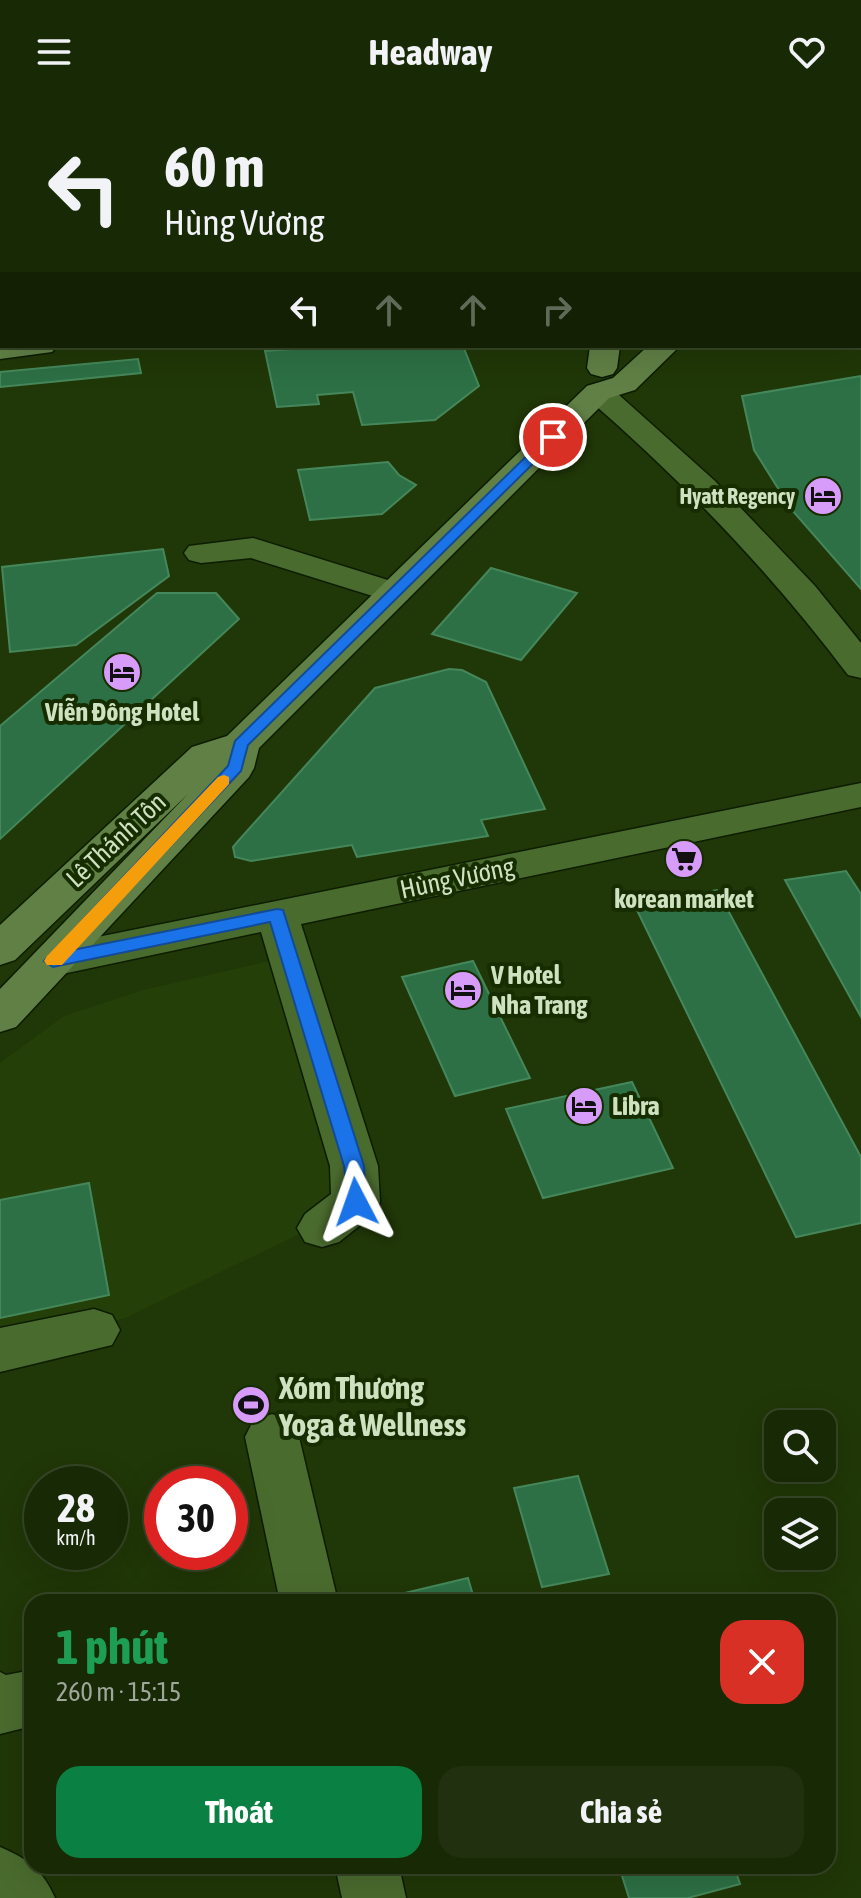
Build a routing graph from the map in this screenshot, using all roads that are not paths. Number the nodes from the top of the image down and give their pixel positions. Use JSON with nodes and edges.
{"nodes":[{"id":1,"x":21,"y":348,"type":"edge"},
{"id":2,"x":622,"y":348,"type":"edge"},
{"id":3,"x":663,"y":348,"type":"edge"},
{"id":4,"x":0,"y":350,"type":"edge"},
{"id":5,"x":602,"y":369,"type":"edge"},
{"id":6,"x":201,"y":553,"type":"dead end"},
{"id":7,"x":395,"y":593,"type":"junction"},
{"id":8,"x":861,"y":667,"type":"edge"},
{"id":9,"x":241,"y":744,"type":"junction"},
{"id":10,"x":861,"y":795,"type":"edge"},
{"id":11,"x":277,"y":914,"type":"junction"},
{"id":12,"x":0,"y":950,"type":"edge"},
{"id":13,"x":53,"y":961,"type":"junction"},
{"id":14,"x":0,"y":970,"type":"edge"},
{"id":15,"x":0,"y":1016,"type":"edge"},
{"id":16,"x":322,"y":1228,"type":"dead end"},
{"id":17,"x":94,"y":1330,"type":"dead end"},
{"id":18,"x":0,"y":1350,"type":"edge"},
{"id":19,"x":272,"y":1437,"type":"dead end"},
{"id":20,"x":307,"y":1594,"type":"edge"},
{"id":21,"x":24,"y":1700,"type":"edge"},
{"id":22,"x":0,"y":1701,"type":"edge"},
{"id":23,"x":369,"y":1874,"type":"edge"},
{"id":24,"x":0,"y":1879,"type":"edge"},
{"id":25,"x":23,"y":1898,"type":"edge"},
{"id":26,"x":374,"y":1898,"type":"edge"}],
"edges":[{"from":1,"to":4,"type":"main road"},
{"from":2,"to":5,"type":"main road","name":"Lê Thánh Tôn"},
{"from":3,"to":5,"type":"main road","name":"Lê Thánh Tôn"},
{"from":5,"to":7,"type":"main road","name":"Lê Thánh Tôn"},
{"from":5,"to":8,"type":"street"},
{"from":6,"to":7,"type":"street"},
{"from":7,"to":9,"type":"main road","name":"Lê Thánh Tôn"},
{"from":9,"to":12,"type":"main road","name":"Lê Thánh Tôn"},
{"from":9,"to":13,"type":"main road","name":"Lê Thánh Tôn"},
{"from":10,"to":11,"type":"street","name":"Hùng Vương"},
{"from":11,"to":13,"type":"street","name":"Hùng Vương"},
{"from":11,"to":16,"type":"street"},
{"from":13,"to":14,"type":"main road"},
{"from":13,"to":15,"type":"main road","name":"Lê Thánh Tôn"},
{"from":17,"to":18,"type":"street"},
{"from":19,"to":20,"type":"street"},
{"from":21,"to":22,"type":"street"},
{"from":23,"to":26,"type":"street"},
{"from":24,"to":25,"type":"street"}]}
